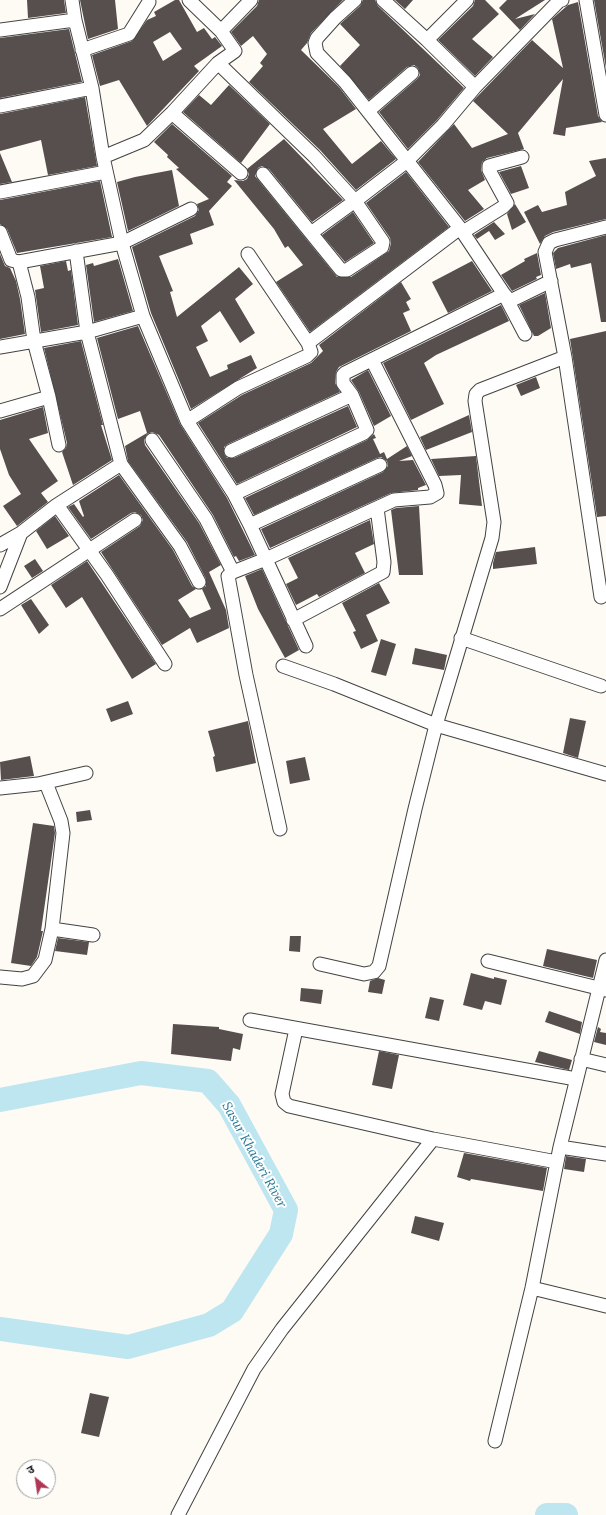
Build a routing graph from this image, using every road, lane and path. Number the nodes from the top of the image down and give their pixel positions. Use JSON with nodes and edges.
{"nodes":[{"id":1,"x":72,"y":0,"type":"edge"},
{"id":2,"x":189,"y":0,"type":"edge"},
{"id":3,"x":250,"y":0,"type":"edge"},
{"id":4,"x":355,"y":0,"type":"edge"},
{"id":5,"x":383,"y":0,"type":"edge"},
{"id":6,"x":467,"y":0,"type":"edge"},
{"id":7,"x":562,"y":0,"type":"edge"},
{"id":8,"x":586,"y":0,"type":"edge"},
{"id":9,"x":151,"y":1,"type":"edge"},
{"id":10,"x":75,"y":20,"type":"junction"},
{"id":11,"x":0,"y":30,"type":"edge"},
{"id":12,"x":221,"y":31,"type":"junction"},
{"id":13,"x":427,"y":40,"type":"junction"},
{"id":14,"x":82,"y":50,"type":"junction"},
{"id":15,"x":218,"y":63,"type":"junction"},
{"id":16,"x":412,"y":73,"type":"dead end"},
{"id":17,"x":475,"y":87,"type":"junction"},
{"id":18,"x":92,"y":88,"type":"junction"},
{"id":19,"x":0,"y":106,"type":"edge"},
{"id":20,"x":368,"y":111,"type":"junction"},
{"id":21,"x":172,"y":113,"type":"junction"},
{"id":22,"x":606,"y":115,"type":"edge"},
{"id":23,"x":103,"y":157,"type":"junction"},
{"id":24,"x":522,"y":157,"type":"dead end"},
{"id":25,"x":407,"y":161,"type":"junction"},
{"id":26,"x":106,"y":172,"type":"junction"},
{"id":27,"x":241,"y":173,"type":"dead end"},
{"id":28,"x":262,"y":174,"type":"dead end"},
{"id":29,"x":0,"y":192,"type":"edge"},
{"id":30,"x":355,"y":201,"type":"junction"},
{"id":31,"x":192,"y":209,"type":"dead end"},
{"id":32,"x":606,"y":227,"type":"edge"},
{"id":33,"x":462,"y":230,"type":"junction"},
{"id":34,"x":0,"y":232,"type":"edge"},
{"id":35,"x":311,"y":233,"type":"junction"},
{"id":36,"x":122,"y":243,"type":"junction"},
{"id":37,"x":76,"y":251,"type":"junction"},
{"id":38,"x":248,"y":254,"type":"dead end"},
{"id":39,"x":19,"y":262,"type":"junction"},
{"id":40,"x":551,"y":281,"type":"junction"},
{"id":41,"x":504,"y":294,"type":"junction"},
{"id":42,"x":143,"y":316,"type":"junction"},
{"id":43,"x":87,"y":332,"type":"junction"},
{"id":44,"x":525,"y":334,"type":"dead end"},
{"id":45,"x":34,"y":341,"type":"junction"},
{"id":46,"x":308,"y":343,"type":"junction"},
{"id":47,"x":0,"y":347,"type":"edge"},
{"id":48,"x":565,"y":357,"type":"junction"},
{"id":49,"x":372,"y":360,"type":"junction"},
{"id":50,"x":352,"y":395,"type":"junction"},
{"id":51,"x":49,"y":397,"type":"junction"},
{"id":52,"x":0,"y":412,"type":"edge"},
{"id":53,"x":187,"y":421,"type":"junction"},
{"id":54,"x":152,"y":440,"type":"dead end"},
{"id":55,"x":59,"y":445,"type":"dead end"},
{"id":56,"x":231,"y":451,"type":"dead end"},
{"id":57,"x":122,"y":464,"type":"junction"},
{"id":58,"x":380,"y":465,"type":"dead end"},
{"id":59,"x":234,"y":494,"type":"junction"},
{"id":60,"x":57,"y":505,"type":"junction"},
{"id":61,"x":377,"y":508,"type":"junction"},
{"id":62,"x":135,"y":520,"type":"dead end"},
{"id":63,"x":250,"y":525,"type":"junction"},
{"id":64,"x":21,"y":533,"type":"junction"},
{"id":65,"x":0,"y":545,"type":"edge"},
{"id":66,"x":90,"y":551,"type":"junction"},
{"id":67,"x":266,"y":559,"type":"junction"},
{"id":68,"x":232,"y":572,"type":"junction"},
{"id":69,"x":199,"y":582,"type":"dead end"},
{"id":70,"x":0,"y":587,"type":"edge"},
{"id":71,"x":601,"y":597,"type":"dead end"},
{"id":72,"x":0,"y":609,"type":"edge"},
{"id":73,"x":293,"y":620,"type":"junction"},
{"id":74,"x":461,"y":638,"type":"junction"},
{"id":75,"x":306,"y":646,"type":"dead end"},
{"id":76,"x":165,"y":664,"type":"dead end"},
{"id":77,"x":283,"y":666,"type":"dead end"},
{"id":78,"x":601,"y":686,"type":"dead end"},
{"id":79,"x":436,"y":724,"type":"junction"},
{"id":80,"x":86,"y":773,"type":"dead end"},
{"id":81,"x":606,"y":774,"type":"edge"},
{"id":82,"x":46,"y":782,"type":"junction"},
{"id":83,"x":0,"y":788,"type":"edge"},
{"id":84,"x":280,"y":829,"type":"dead end"},
{"id":85,"x":52,"y":929,"type":"junction"},
{"id":86,"x":93,"y":935,"type":"dead end"},
{"id":87,"x":606,"y":960,"type":"edge"},
{"id":88,"x":488,"y":961,"type":"dead end"},
{"id":89,"x":320,"y":964,"type":"dead end"},
{"id":90,"x":0,"y":977,"type":"edge"},
{"id":91,"x":603,"y":989,"type":"edge"},
{"id":92,"x":250,"y":1020,"type":"dead end"},
{"id":93,"x":296,"y":1029,"type":"junction"},
{"id":94,"x":581,"y":1059,"type":"junction"},
{"id":95,"x":606,"y":1065,"type":"edge"},
{"id":96,"x":576,"y":1079,"type":"junction"},
{"id":97,"x":433,"y":1139,"type":"junction"},
{"id":98,"x":560,"y":1146,"type":"junction"},
{"id":99,"x":606,"y":1154,"type":"edge"},
{"id":100,"x":557,"y":1162,"type":"junction"},
{"id":101,"x":532,"y":1288,"type":"junction"},
{"id":102,"x":606,"y":1306,"type":"edge"},
{"id":103,"x":495,"y":1441,"type":"dead end"},
{"id":104,"x":178,"y":1515,"type":"edge"}],
"edges":[{"from":1,"to":10,"type":"street"},
{"from":2,"to":12,"type":"street"},
{"from":3,"to":12,"type":"street"},
{"from":4,"to":20,"type":"street"},
{"from":5,"to":13,"type":"street"},
{"from":6,"to":13,"type":"street"},
{"from":7,"to":17,"type":"street"},
{"from":8,"to":22,"type":"street"},
{"from":9,"to":14,"type":"street"},
{"from":10,"to":11,"type":"street"},
{"from":10,"to":14,"type":"street"},
{"from":12,"to":15,"type":"street"},
{"from":13,"to":17,"type":"street"},
{"from":14,"to":18,"type":"street"},
{"from":15,"to":21,"type":"street"},
{"from":15,"to":30,"type":"street"},
{"from":16,"to":20,"type":"street"},
{"from":17,"to":25,"type":"street"},
{"from":18,"to":19,"type":"street"},
{"from":18,"to":23,"type":"street"},
{"from":20,"to":25,"type":"street"},
{"from":21,"to":23,"type":"street"},
{"from":21,"to":27,"type":"street"},
{"from":23,"to":26,"type":"street"},
{"from":24,"to":33,"type":"street"},
{"from":25,"to":30,"type":"street"},
{"from":25,"to":33,"type":"street"},
{"from":26,"to":29,"type":"street"},
{"from":26,"to":36,"type":"street"},
{"from":28,"to":35,"type":"street"},
{"from":30,"to":35,"type":"street"},
{"from":30,"to":35,"type":"street"},
{"from":31,"to":36,"type":"street"},
{"from":32,"to":40,"type":"street"},
{"from":33,"to":41,"type":"street"},
{"from":33,"to":46,"type":"street"},
{"from":34,"to":39,"type":"street"},
{"from":36,"to":37,"type":"street"},
{"from":36,"to":42,"type":"street"},
{"from":37,"to":39,"type":"street"},
{"from":37,"to":43,"type":"street"},
{"from":38,"to":46,"type":"street"},
{"from":39,"to":45,"type":"street"},
{"from":40,"to":41,"type":"street"},
{"from":40,"to":48,"type":"street"},
{"from":41,"to":44,"type":"street"},
{"from":41,"to":49,"type":"street"},
{"from":42,"to":43,"type":"street"},
{"from":42,"to":53,"type":"street"},
{"from":43,"to":45,"type":"street"},
{"from":43,"to":57,"type":"street"},
{"from":45,"to":47,"type":"street"},
{"from":45,"to":51,"type":"street"},
{"from":46,"to":53,"type":"street"},
{"from":48,"to":71,"type":"street"},
{"from":48,"to":74,"type":"street"},
{"from":49,"to":50,"type":"street"},
{"from":49,"to":61,"type":"street"},
{"from":50,"to":56,"type":"street"},
{"from":50,"to":59,"type":"street"},
{"from":51,"to":52,"type":"street"},
{"from":51,"to":55,"type":"street"},
{"from":53,"to":59,"type":"street"},
{"from":54,"to":68,"type":"street"},
{"from":57,"to":60,"type":"street"},
{"from":57,"to":69,"type":"street"},
{"from":58,"to":63,"type":"street"},
{"from":59,"to":63,"type":"street"},
{"from":60,"to":64,"type":"street"},
{"from":60,"to":66,"type":"street"},
{"from":61,"to":67,"type":"street"},
{"from":61,"to":73,"type":"street"},
{"from":62,"to":66,"type":"street"},
{"from":63,"to":67,"type":"street"},
{"from":64,"to":65,"type":"street"},
{"from":64,"to":70,"type":"street"},
{"from":66,"to":72,"type":"street"},
{"from":66,"to":76,"type":"street"},
{"from":67,"to":68,"type":"street"},
{"from":67,"to":73,"type":"street"},
{"from":68,"to":84,"type":"street"},
{"from":73,"to":75,"type":"street"},
{"from":74,"to":78,"type":"street"},
{"from":74,"to":79,"type":"street"},
{"from":77,"to":79,"type":"street"},
{"from":79,"to":81,"type":"street"},
{"from":79,"to":89,"type":"street"},
{"from":80,"to":82,"type":"street"},
{"from":82,"to":83,"type":"street"},
{"from":82,"to":85,"type":"street"},
{"from":85,"to":86,"type":"street"},
{"from":85,"to":90,"type":"street"},
{"from":87,"to":91,"type":"street"},
{"from":88,"to":91,"type":"street"},
{"from":91,"to":94,"type":"street"},
{"from":92,"to":93,"type":"street"},
{"from":93,"to":96,"type":"street"},
{"from":93,"to":97,"type":"street"},
{"from":94,"to":95,"type":"street"},
{"from":94,"to":96,"type":"street"},
{"from":96,"to":98,"type":"street"},
{"from":97,"to":100,"type":"street"},
{"from":97,"to":104,"type":"street"},
{"from":98,"to":99,"type":"street"},
{"from":98,"to":100,"type":"street"},
{"from":100,"to":101,"type":"street"},
{"from":101,"to":102,"type":"street"},
{"from":101,"to":103,"type":"street"}]}
